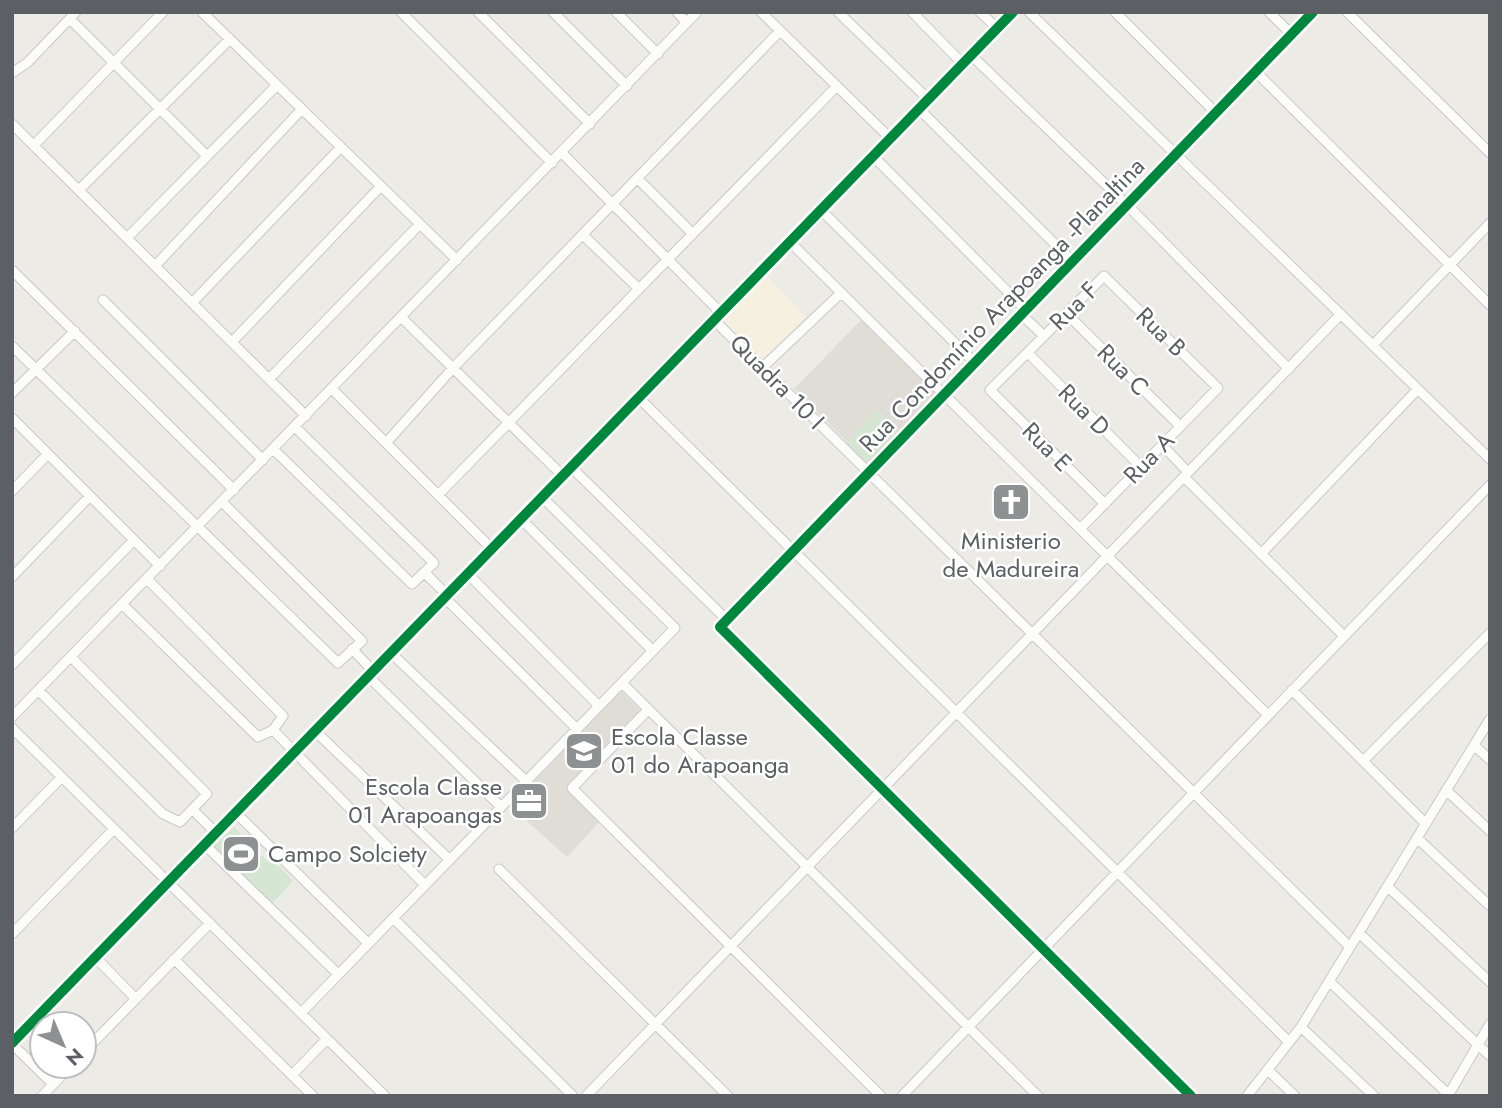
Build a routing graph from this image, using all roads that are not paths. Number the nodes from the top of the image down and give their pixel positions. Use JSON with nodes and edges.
{"nodes":[{"id":1,"x":163,"y":12,"type":"edge"},
{"id":2,"x":202,"y":12,"type":"edge"},
{"id":3,"x":401,"y":12,"type":"edge"},
{"id":4,"x":478,"y":12,"type":"edge"},
{"id":5,"x":553,"y":12,"type":"edge"},
{"id":6,"x":616,"y":12,"type":"edge"},
{"id":7,"x":677,"y":12,"type":"edge"},
{"id":8,"x":697,"y":12,"type":"edge"},
{"id":9,"x":761,"y":12,"type":"edge"},
{"id":10,"x":838,"y":12,"type":"edge"},
{"id":11,"x":912,"y":12,"type":"edge"},
{"id":12,"x":981,"y":12,"type":"edge"},
{"id":13,"x":1013,"y":12,"type":"edge"},
{"id":14,"x":1029,"y":12,"type":"edge"},
{"id":15,"x":1115,"y":12,"type":"edge"},
{"id":16,"x":1269,"y":12,"type":"edge"},
{"id":17,"x":1313,"y":12,"type":"edge"},
{"id":18,"x":1347,"y":12,"type":"edge"},
{"id":19,"x":73,"y":16,"type":"edge"},
{"id":20,"x":687,"y":23,"type":"junction"},
{"id":21,"x":997,"y":28,"type":"junction"},
{"id":22,"x":780,"y":31,"type":"junction"},
{"id":23,"x":1292,"y":35,"type":"junction"},
{"id":24,"x":230,"y":39,"type":"junction"},
{"id":25,"x":658,"y":54,"type":"junction"},
{"id":26,"x":971,"y":55,"type":"junction"},
{"id":27,"x":114,"y":63,"type":"junction"},
{"id":28,"x":963,"y":64,"type":"junction"},
{"id":29,"x":1256,"y":72,"type":"junction"},
{"id":30,"x":12,"y":73,"type":"edge"},
{"id":31,"x":277,"y":85,"type":"junction"},
{"id":32,"x":627,"y":86,"type":"junction"},
{"id":33,"x":837,"y":86,"type":"junction"},
{"id":34,"x":928,"y":99,"type":"junction"},
{"id":35,"x":160,"y":109,"type":"junction"},
{"id":36,"x":302,"y":109,"type":"junction"},
{"id":37,"x":919,"y":109,"type":"junction"},
{"id":38,"x":1216,"y":113,"type":"junction"},
{"id":39,"x":12,"y":124,"type":"edge"},
{"id":40,"x":590,"y":124,"type":"junction"},
{"id":41,"x":891,"y":139,"type":"junction"},
{"id":42,"x":33,"y":145,"type":"junction"},
{"id":43,"x":341,"y":147,"type":"junction"},
{"id":44,"x":562,"y":153,"type":"junction"},
{"id":45,"x":1490,"y":153,"type":"edge"},
{"id":46,"x":207,"y":156,"type":"junction"},
{"id":47,"x":873,"y":156,"type":"junction"},
{"id":48,"x":1175,"y":156,"type":"junction"},
{"id":49,"x":552,"y":163,"type":"junction"},
{"id":50,"x":638,"y":178,"type":"junction"},
{"id":51,"x":381,"y":186,"type":"junction"},
{"id":52,"x":79,"y":190,"type":"junction"},
{"id":53,"x":613,"y":204,"type":"junction"},
{"id":54,"x":1128,"y":206,"type":"junction"},
{"id":55,"x":821,"y":210,"type":"junction"},
{"id":56,"x":1490,"y":223,"type":"edge"},
{"id":57,"x":420,"y":224,"type":"junction"},
{"id":58,"x":692,"y":233,"type":"junction"},
{"id":59,"x":583,"y":235,"type":"junction"},
{"id":60,"x":127,"y":238,"type":"junction"},
{"id":61,"x":790,"y":242,"type":"junction"},
{"id":62,"x":667,"y":259,"type":"junction"},
{"id":63,"x":457,"y":260,"type":"junction"},
{"id":64,"x":1073,"y":262,"type":"junction"},
{"id":65,"x":155,"y":265,"type":"junction"},
{"id":66,"x":1449,"y":265,"type":"junction"},
{"id":67,"x":12,"y":270,"type":"edge"},
{"id":68,"x":1104,"y":276,"type":"joint"},
{"id":69,"x":638,"y":288,"type":"junction"},
{"id":70,"x":841,"y":293,"type":"junction"},
{"id":71,"x":103,"y":300,"type":"dead end"},
{"id":72,"x":192,"y":303,"type":"junction"},
{"id":73,"x":1490,"y":305,"type":"edge"},
{"id":74,"x":1024,"y":313,"type":"junction"},
{"id":75,"x":1067,"y":314,"type":"junction"},
{"id":76,"x":1341,"y":314,"type":"junction"},
{"id":77,"x":718,"y":317,"type":"junction"},
{"id":78,"x":401,"y":318,"type":"junction"},
{"id":79,"x":75,"y":331,"type":"junction"},
{"id":80,"x":1044,"y":336,"type":"junction"},
{"id":81,"x":232,"y":342,"type":"junction"},
{"id":82,"x":1373,"y":345,"type":"junction"},
{"id":83,"x":12,"y":346,"type":"edge"},
{"id":84,"x":1028,"y":353,"type":"junction"},
{"id":85,"x":975,"y":363,"type":"junction"},
{"id":86,"x":453,"y":368,"type":"junction"},
{"id":87,"x":763,"y":368,"type":"junction"},
{"id":88,"x":36,"y":369,"type":"junction"},
{"id":89,"x":1289,"y":369,"type":"junction"},
{"id":90,"x":269,"y":379,"type":"junction"},
{"id":91,"x":1218,"y":387,"type":"joint"},
{"id":92,"x":332,"y":389,"type":"junction"},
{"id":93,"x":1418,"y":389,"type":"junction"},
{"id":94,"x":990,"y":390,"type":"joint"},
{"id":95,"x":12,"y":393,"type":"edge"},
{"id":96,"x":944,"y":395,"type":"junction"},
{"id":97,"x":639,"y":398,"type":"junction"},
{"id":98,"x":306,"y":416,"type":"junction"},
{"id":99,"x":12,"y":418,"type":"edge"},
{"id":100,"x":509,"y":422,"type":"junction"},
{"id":101,"x":1180,"y":426,"type":"junction"},
{"id":102,"x":295,"y":427,"type":"junction"},
{"id":103,"x":386,"y":443,"type":"junction"},
{"id":104,"x":1161,"y":445,"type":"junction"},
{"id":105,"x":273,"y":449,"type":"junction"},
{"id":106,"x":48,"y":454,"type":"junction"},
{"id":107,"x":1490,"y":459,"type":"edge"},
{"id":108,"x":263,"y":460,"type":"junction"},
{"id":109,"x":571,"y":467,"type":"junction"},
{"id":110,"x":1141,"y":467,"type":"junction"},
{"id":111,"x":869,"y":473,"type":"junction"},
{"id":112,"x":1186,"y":475,"type":"junction"},
{"id":113,"x":563,"y":476,"type":"junction"},
{"id":114,"x":1490,"y":485,"type":"edge"},
{"id":115,"x":234,"y":490,"type":"junction"},
{"id":116,"x":12,"y":491,"type":"edge"},
{"id":117,"x":438,"y":495,"type":"junction"},
{"id":118,"x":90,"y":496,"type":"junction"},
{"id":119,"x":542,"y":497,"type":"junction"},
{"id":120,"x":222,"y":502,"type":"junction"},
{"id":121,"x":1105,"y":504,"type":"junction"},
{"id":122,"x":520,"y":519,"type":"junction"},
{"id":123,"x":199,"y":526,"type":"junction"},
{"id":124,"x":1080,"y":529,"type":"junction"},
{"id":125,"x":134,"y":540,"type":"junction"},
{"id":126,"x":492,"y":549,"type":"junction"},
{"id":127,"x":794,"y":551,"type":"junction"},
{"id":128,"x":1261,"y":554,"type":"junction"},
{"id":129,"x":1107,"y":556,"type":"junction"},
{"id":130,"x":160,"y":566,"type":"junction"},
{"id":131,"x":425,"y":573,"type":"junction"},
{"id":132,"x":468,"y":574,"type":"junction"},
{"id":133,"x":12,"y":577,"type":"edge"},
{"id":134,"x":147,"y":579,"type":"junction"},
{"id":135,"x":446,"y":596,"type":"junction"},
{"id":136,"x":122,"y":604,"type":"junction"},
{"id":137,"x":724,"y":624,"type":"junction"},
{"id":138,"x":1490,"y":632,"type":"edge"},
{"id":139,"x":1032,"y":634,"type":"junction"},
{"id":140,"x":1344,"y":636,"type":"junction"},
{"id":141,"x":352,"y":649,"type":"junction"},
{"id":142,"x":653,"y":651,"type":"junction"},
{"id":143,"x":391,"y":653,"type":"junction"},
{"id":144,"x":71,"y":657,"type":"junction"},
{"id":145,"x":12,"y":665,"type":"edge"},
{"id":146,"x":371,"y":673,"type":"junction"},
{"id":147,"x":622,"y":683,"type":"junction"},
{"id":148,"x":38,"y":690,"type":"junction"},
{"id":149,"x":1293,"y":690,"type":"junction"},
{"id":150,"x":599,"y":706,"type":"junction"},
{"id":151,"x":648,"y":710,"type":"junction"},
{"id":152,"x":956,"y":712,"type":"junction"},
{"id":153,"x":1268,"y":715,"type":"junction"},
{"id":154,"x":12,"y":717,"type":"edge"},
{"id":155,"x":1490,"y":719,"type":"edge"},
{"id":156,"x":12,"y":728,"type":"edge"},
{"id":157,"x":576,"y":729,"type":"junction"},
{"id":158,"x":273,"y":730,"type":"junction"},
{"id":159,"x":315,"y":731,"type":"junction"},
{"id":160,"x":1474,"y":745,"type":"junction"},
{"id":161,"x":293,"y":753,"type":"junction"},
{"id":162,"x":1490,"y":760,"type":"edge"},
{"id":163,"x":1363,"y":761,"type":"junction"},
{"id":164,"x":62,"y":777,"type":"junction"},
{"id":165,"x":526,"y":782,"type":"junction"},
{"id":166,"x":883,"y":789,"type":"junction"},
{"id":167,"x":1446,"y":790,"type":"junction"},
{"id":168,"x":1194,"y":792,"type":"junction"},
{"id":169,"x":501,"y":807,"type":"junction"},
{"id":170,"x":192,"y":810,"type":"junction"},
{"id":171,"x":236,"y":813,"type":"junction"},
{"id":172,"x":1426,"y":824,"type":"junction"},
{"id":173,"x":12,"y":828,"type":"edge"},
{"id":174,"x":114,"y":829,"type":"junction"},
{"id":175,"x":1490,"y":831,"type":"edge"},
{"id":176,"x":216,"y":833,"type":"junction"},
{"id":177,"x":1417,"y":838,"type":"junction"},
{"id":178,"x":205,"y":845,"type":"junction"},
{"id":179,"x":450,"y":860,"type":"junction"},
{"id":180,"x":807,"y":867,"type":"junction"},
{"id":181,"x":499,"y":869,"type":"dead end"},
{"id":182,"x":1117,"y":872,"type":"junction"},
{"id":183,"x":168,"y":882,"type":"junction"},
{"id":184,"x":425,"y":885,"type":"junction"},
{"id":185,"x":1387,"y":886,"type":"junction"},
{"id":186,"x":1490,"y":906,"type":"edge"},
{"id":187,"x":393,"y":918,"type":"junction"},
{"id":188,"x":210,"y":923,"type":"junction"},
{"id":189,"x":1359,"y":933,"type":"junction"},
{"id":190,"x":12,"y":934,"type":"edge"},
{"id":191,"x":368,"y":943,"type":"junction"},
{"id":192,"x":730,"y":947,"type":"junction"},
{"id":193,"x":1350,"y":947,"type":"junction"},
{"id":194,"x":1043,"y":948,"type":"junction"},
{"id":195,"x":95,"y":957,"type":"junction"},
{"id":196,"x":174,"y":959,"type":"junction"},
{"id":197,"x":338,"y":975,"type":"junction"},
{"id":198,"x":1329,"y":981,"type":"junction"},
{"id":199,"x":1490,"y":982,"type":"edge"},
{"id":200,"x":136,"y":999,"type":"junction"},
{"id":201,"x":301,"y":1013,"type":"junction"},
{"id":202,"x":655,"y":1024,"type":"junction"},
{"id":203,"x":1490,"y":1024,"type":"edge"},
{"id":204,"x":968,"y":1026,"type":"junction"},
{"id":205,"x":1301,"y":1027,"type":"junction"},
{"id":206,"x":98,"y":1038,"type":"edge"},
{"id":207,"x":327,"y":1039,"type":"junction"},
{"id":208,"x":1289,"y":1042,"type":"junction"},
{"id":209,"x":12,"y":1044,"type":"edge"},
{"id":210,"x":1477,"y":1044,"type":"junction"},
{"id":211,"x":1490,"y":1056,"type":"edge"},
{"id":212,"x":1268,"y":1070,"type":"junction"},
{"id":213,"x":292,"y":1075,"type":"junction"},
{"id":214,"x":57,"y":1080,"type":"edge"},
{"id":215,"x":53,"y":1084,"type":"junction"},
{"id":216,"x":1449,"y":1095,"type":"edge"},
{"id":217,"x":42,"y":1096,"type":"edge"},
{"id":218,"x":313,"y":1096,"type":"edge"},
{"id":219,"x":385,"y":1096,"type":"edge"},
{"id":220,"x":573,"y":1096,"type":"edge"},
{"id":221,"x":586,"y":1096,"type":"edge"},
{"id":222,"x":728,"y":1096,"type":"edge"},
{"id":223,"x":881,"y":1096,"type":"edge"},
{"id":224,"x":902,"y":1096,"type":"edge"},
{"id":225,"x":1038,"y":1096,"type":"edge"},
{"id":226,"x":1191,"y":1096,"type":"edge"},
{"id":227,"x":1247,"y":1096,"type":"edge"},
{"id":228,"x":1295,"y":1096,"type":"edge"},
{"id":229,"x":1374,"y":1096,"type":"edge"}],
"edges":[{"from":1,"to":27,"type":"street"},
{"from":2,"to":24,"type":"street"},
{"from":3,"to":49,"type":"street"},
{"from":4,"to":40,"type":"street"},
{"from":5,"to":32,"type":"street"},
{"from":6,"to":25,"type":"street"},
{"from":7,"to":20,"type":"street"},
{"from":8,"to":20,"type":"street"},
{"from":9,"to":22,"type":"street"},
{"from":10,"to":34,"type":"street"},
{"from":11,"to":28,"type":"street"},
{"from":12,"to":21,"type":"street"},
{"from":13,"to":21,"type":"street"},
{"from":14,"to":48,"type":"street"},
{"from":15,"to":38,"type":"street"},
{"from":16,"to":23,"type":"street"},
{"from":17,"to":23,"type":"street","name":"Rua Condomínio Arapoanga -Planaltina"},
{"from":18,"to":45,"type":"street"},
{"from":19,"to":27,"type":"street"},
{"from":19,"to":30,"type":"street"},
{"from":20,"to":25,"type":"street"},
{"from":21,"to":26,"type":"street"},
{"from":22,"to":33,"type":"street"},
{"from":22,"to":50,"type":"street"},
{"from":23,"to":29,"type":"street","name":"Rua Condomínio Arapoanga -Planaltina"},
{"from":24,"to":31,"type":"street"},
{"from":24,"to":35,"type":"street"},
{"from":25,"to":32,"type":"street"},
{"from":26,"to":28,"type":"street"},
{"from":26,"to":54,"type":"street"},
{"from":27,"to":35,"type":"street"},
{"from":27,"to":42,"type":"street"},
{"from":28,"to":34,"type":"street"},
{"from":29,"to":38,"type":"street","name":"Rua Condomínio Arapoanga -Planaltina"},
{"from":29,"to":66,"type":"street"},
{"from":31,"to":36,"type":"street"},
{"from":31,"to":46,"type":"street"},
{"from":32,"to":40,"type":"street"},
{"from":33,"to":41,"type":"street"},
{"from":33,"to":58,"type":"street"},
{"from":34,"to":37,"type":"street"},
{"from":35,"to":46,"type":"street"},
{"from":35,"to":52,"type":"street"},
{"from":36,"to":43,"type":"street"},
{"from":36,"to":65,"type":"street"},
{"from":37,"to":41,"type":"street"},
{"from":37,"to":64,"type":"street"},
{"from":38,"to":48,"type":"street","name":"Rua Condomínio Arapoanga -Planaltina"},
{"from":39,"to":42,"type":"street"},
{"from":40,"to":44,"type":"street"},
{"from":41,"to":47,"type":"street"},
{"from":42,"to":52,"type":"street"},
{"from":43,"to":51,"type":"street"},
{"from":43,"to":72,"type":"street"},
{"from":44,"to":49,"type":"street"},
{"from":44,"to":53,"type":"street","name":"Quadra 10 I"},
{"from":46,"to":60,"type":"street"},
{"from":47,"to":55,"type":"street"},
{"from":47,"to":74,"type":"street","name":"Rua F"},
{"from":48,"to":54,"type":"street","name":"Rua Condomínio Arapoanga -Planaltina"},
{"from":48,"to":76,"type":"street"},
{"from":49,"to":63,"type":"street"},
{"from":50,"to":53,"type":"street"},
{"from":50,"to":58,"type":"street"},
{"from":51,"to":57,"type":"street"},
{"from":51,"to":81,"type":"street"},
{"from":52,"to":60,"type":"street"},
{"from":53,"to":59,"type":"street"},
{"from":53,"to":62,"type":"street","name":"Quadra 10 I"},
{"from":54,"to":64,"type":"street","name":"Rua Condomínio Arapoanga -Planaltina"},
{"from":54,"to":89,"type":"street"},
{"from":55,"to":61,"type":"street"},
{"from":55,"to":85,"type":"street"},
{"from":56,"to":66,"type":"street"},
{"from":57,"to":63,"type":"street"},
{"from":57,"to":90,"type":"street"},
{"from":58,"to":62,"type":"street"},
{"from":59,"to":69,"type":"street"},
{"from":59,"to":86,"type":"street"},
{"from":60,"to":65,"type":"street"},
{"from":61,"to":70,"type":"street"},
{"from":61,"to":77,"type":"street"},
{"from":62,"to":69,"type":"street"},
{"from":62,"to":77,"type":"street","name":"Quadra 10 I"},
{"from":63,"to":78,"type":"street"},
{"from":64,"to":74,"type":"street","name":"Rua Condomínio Arapoanga -Planaltina"},
{"from":65,"to":72,"type":"street"},
{"from":66,"to":73,"type":"street"},
{"from":66,"to":82,"type":"street"},
{"from":67,"to":79,"type":"street"},
{"from":68,"to":75,"type":"street","name":"Rua F"},
{"from":68,"to":91,"type":"street","name":"Rua B"},
{"from":69,"to":100,"type":"street"},
{"from":70,"to":87,"type":"street"},
{"from":70,"to":96,"type":"street"},
{"from":71,"to":108,"type":"street"},
{"from":72,"to":81,"type":"street"},
{"from":74,"to":80,"type":"street","name":"Rua F"},
{"from":74,"to":85,"type":"street","name":"Rua Condomínio Arapoanga -Planaltina"},
{"from":75,"to":80,"type":"street","name":"Rua F"},
{"from":75,"to":101,"type":"street","name":"Rua C"},
{"from":76,"to":82,"type":"street"},
{"from":76,"to":89,"type":"street"},
{"from":77,"to":87,"type":"street","name":"Quadra 10 I"},
{"from":77,"to":97,"type":"street"},
{"from":78,"to":86,"type":"street"},
{"from":78,"to":92,"type":"street"},
{"from":79,"to":88,"type":"street"},
{"from":79,"to":115,"type":"street"},
{"from":80,"to":84,"type":"street","name":"Rua F"},
{"from":81,"to":90,"type":"street"},
{"from":82,"to":93,"type":"street"},
{"from":83,"to":88,"type":"street"},
{"from":84,"to":94,"type":"street","name":"Rua F"},
{"from":84,"to":110,"type":"street","name":"Rua D"},
{"from":85,"to":96,"type":"street","name":"Rua Condomínio Arapoanga -Planaltina"},
{"from":86,"to":100,"type":"street"},
{"from":86,"to":103,"type":"street"},
{"from":87,"to":111,"type":"street","name":"Quadra 10 I"},
{"from":88,"to":95,"type":"street"},
{"from":88,"to":123,"type":"street"},
{"from":89,"to":112,"type":"street"},
{"from":90,"to":98,"type":"street"},
{"from":91,"to":101,"type":"street","name":"Rua A"},
{"from":92,"to":98,"type":"street"},
{"from":92,"to":103,"type":"street"},
{"from":93,"to":107,"type":"street"},
{"from":93,"to":128,"type":"street"},
{"from":94,"to":121,"type":"street","name":"Rua E"},
{"from":96,"to":111,"type":"street","name":"Rua Condomínio Arapoanga -Planaltina"},
{"from":96,"to":124,"type":"street"},
{"from":97,"to":109,"type":"street"},
{"from":97,"to":127,"type":"street"},
{"from":98,"to":102,"type":"street"},
{"from":99,"to":106,"type":"street"},
{"from":100,"to":113,"type":"street"},
{"from":100,"to":117,"type":"street"},
{"from":101,"to":104,"type":"street","name":"Rua A"},
{"from":102,"to":105,"type":"street"},
{"from":102,"to":131,"type":"street"},
{"from":103,"to":117,"type":"street"},
{"from":104,"to":110,"type":"street","name":"Rua A"},
{"from":104,"to":112,"type":"street"},
{"from":105,"to":108,"type":"street"},
{"from":105,"to":131,"type":"street"},
{"from":106,"to":116,"type":"street"},
{"from":106,"to":118,"type":"street"},
{"from":108,"to":115,"type":"street"},
{"from":109,"to":113,"type":"street"},
{"from":109,"to":137,"type":"street"},
{"from":110,"to":121,"type":"street","name":"Rua A"},
{"from":111,"to":127,"type":"street","name":"Rua Condomínio Arapoanga -Planaltina"},
{"from":111,"to":139,"type":"street","name":"Quadra 10 I"},
{"from":112,"to":128,"type":"street"},
{"from":112,"to":129,"type":"street"},
{"from":113,"to":119,"type":"street"},
{"from":114,"to":140,"type":"street"},
{"from":115,"to":120,"type":"street"},
{"from":117,"to":126,"type":"street"},
{"from":118,"to":125,"type":"street"},
{"from":118,"to":133,"type":"street"},
{"from":119,"to":122,"type":"street"},
{"from":119,"to":142,"type":"street"},
{"from":120,"to":123,"type":"street"},
{"from":120,"to":141,"type":"street"},
{"from":121,"to":124,"type":"street","name":"Rua A"},
{"from":122,"to":126,"type":"street"},
{"from":122,"to":142,"type":"street"},
{"from":123,"to":130,"type":"street"},
{"from":123,"to":141,"type":"street"},
{"from":124,"to":129,"type":"street"},
{"from":125,"to":130,"type":"street"},
{"from":125,"to":145,"type":"street"},
{"from":126,"to":132,"type":"street"},
{"from":127,"to":137,"type":"street","name":"Rua Condomínio Arapoanga -Planaltina"},
{"from":127,"to":152,"type":"street"},
{"from":128,"to":140,"type":"street"},
{"from":129,"to":139,"type":"street"},
{"from":129,"to":153,"type":"street"},
{"from":130,"to":134,"type":"street"},
{"from":131,"to":135,"type":"street"},
{"from":132,"to":135,"type":"street"},
{"from":132,"to":150,"type":"street"},
{"from":134,"to":136,"type":"street"},
{"from":134,"to":158,"type":"street"},
{"from":135,"to":143,"type":"street"},
{"from":135,"to":157,"type":"street"},
{"from":136,"to":144,"type":"street"},
{"from":136,"to":158,"type":"street"},
{"from":137,"to":166,"type":"street"},
{"from":138,"to":163,"type":"street"},
{"from":139,"to":152,"type":"street"},
{"from":139,"to":168,"type":"street","name":"Quadra 10 I"},
{"from":140,"to":149,"type":"street"},
{"from":141,"to":146,"type":"street"},
{"from":142,"to":147,"type":"street"},
{"from":143,"to":146,"type":"street"},
{"from":143,"to":165,"type":"street"},
{"from":144,"to":148,"type":"street"},
{"from":144,"to":170,"type":"street"},
{"from":146,"to":159,"type":"street"},
{"from":146,"to":169,"type":"street"},
{"from":147,"to":150,"type":"street"},
{"from":147,"to":151,"type":"street"},
{"from":148,"to":154,"type":"street"},
{"from":148,"to":170,"type":"street"},
{"from":149,"to":153,"type":"street"},
{"from":149,"to":163,"type":"street"},
{"from":150,"to":157,"type":"street"},
{"from":151,"to":180,"type":"street"},
{"from":151,"to":192,"type":"street"},
{"from":152,"to":166,"type":"street"},
{"from":152,"to":182,"type":"street"},
{"from":153,"to":168,"type":"street"},
{"from":155,"to":160,"type":"street"},
{"from":156,"to":164,"type":"street"},
{"from":157,"to":165,"type":"street"},
{"from":158,"to":161,"type":"street"},
{"from":159,"to":161,"type":"street"},
{"from":159,"to":179,"type":"street"},
{"from":160,"to":162,"type":"street"},
{"from":160,"to":167,"type":"street"},
{"from":161,"to":171,"type":"street"},
{"from":161,"to":184,"type":"street"},
{"from":163,"to":172,"type":"street"},
{"from":164,"to":173,"type":"street"},
{"from":164,"to":174,"type":"street"},
{"from":165,"to":169,"type":"street"},
{"from":166,"to":180,"type":"street"},
{"from":166,"to":194,"type":"street"},
{"from":167,"to":172,"type":"street"},
{"from":167,"to":175,"type":"street"},
{"from":168,"to":182,"type":"street"},
{"from":168,"to":193,"type":"street","name":"Quadra 10 I"},
{"from":169,"to":179,"type":"street"},
{"from":170,"to":176,"type":"street"},
{"from":171,"to":176,"type":"street"},
{"from":171,"to":191,"type":"street"},
{"from":172,"to":177,"type":"street"},
{"from":174,"to":183,"type":"street"},
{"from":174,"to":190,"type":"street"},
{"from":176,"to":178,"type":"street"},
{"from":177,"to":185,"type":"street"},
{"from":177,"to":186,"type":"street"},
{"from":178,"to":183,"type":"street"},
{"from":178,"to":197,"type":"street"},
{"from":179,"to":184,"type":"street"},
{"from":180,"to":192,"type":"street"},
{"from":180,"to":204,"type":"street"},
{"from":181,"to":202,"type":"street"},
{"from":182,"to":194,"type":"street"},
{"from":182,"to":208,"type":"street"},
{"from":183,"to":188,"type":"street"},
{"from":183,"to":195,"type":"street"},
{"from":184,"to":187,"type":"street"},
{"from":185,"to":189,"type":"street"},
{"from":185,"to":199,"type":"street"},
{"from":187,"to":191,"type":"street"},
{"from":187,"to":220,"type":"street"},
{"from":188,"to":196,"type":"street"},
{"from":188,"to":201,"type":"street"},
{"from":189,"to":193,"type":"street"},
{"from":189,"to":210,"type":"street"},
{"from":191,"to":197,"type":"street"},
{"from":192,"to":202,"type":"street"},
{"from":192,"to":223,"type":"street"},
{"from":193,"to":198,"type":"street"},
{"from":194,"to":204,"type":"street"},
{"from":194,"to":226,"type":"street"},
{"from":195,"to":200,"type":"street"},
{"from":195,"to":209,"type":"street"},
{"from":196,"to":200,"type":"street"},
{"from":196,"to":213,"type":"street"},
{"from":197,"to":201,"type":"street"},
{"from":198,"to":205,"type":"street"},
{"from":198,"to":216,"type":"street"},
{"from":200,"to":206,"type":"street"},
{"from":201,"to":207,"type":"street"},
{"from":202,"to":221,"type":"street"},
{"from":202,"to":222,"type":"street"},
{"from":203,"to":210,"type":"street"},
{"from":204,"to":224,"type":"street"},
{"from":204,"to":225,"type":"street"},
{"from":205,"to":208,"type":"street"},
{"from":205,"to":229,"type":"street"},
{"from":207,"to":213,"type":"street"},
{"from":207,"to":219,"type":"street"},
{"from":208,"to":212,"type":"street"},
{"from":209,"to":215,"type":"street"},
{"from":210,"to":211,"type":"street"},
{"from":210,"to":216,"type":"street"},
{"from":212,"to":227,"type":"street"},
{"from":212,"to":228,"type":"street"},
{"from":213,"to":218,"type":"street"},
{"from":214,"to":215,"type":"street"},
{"from":215,"to":217,"type":"street"}]}
